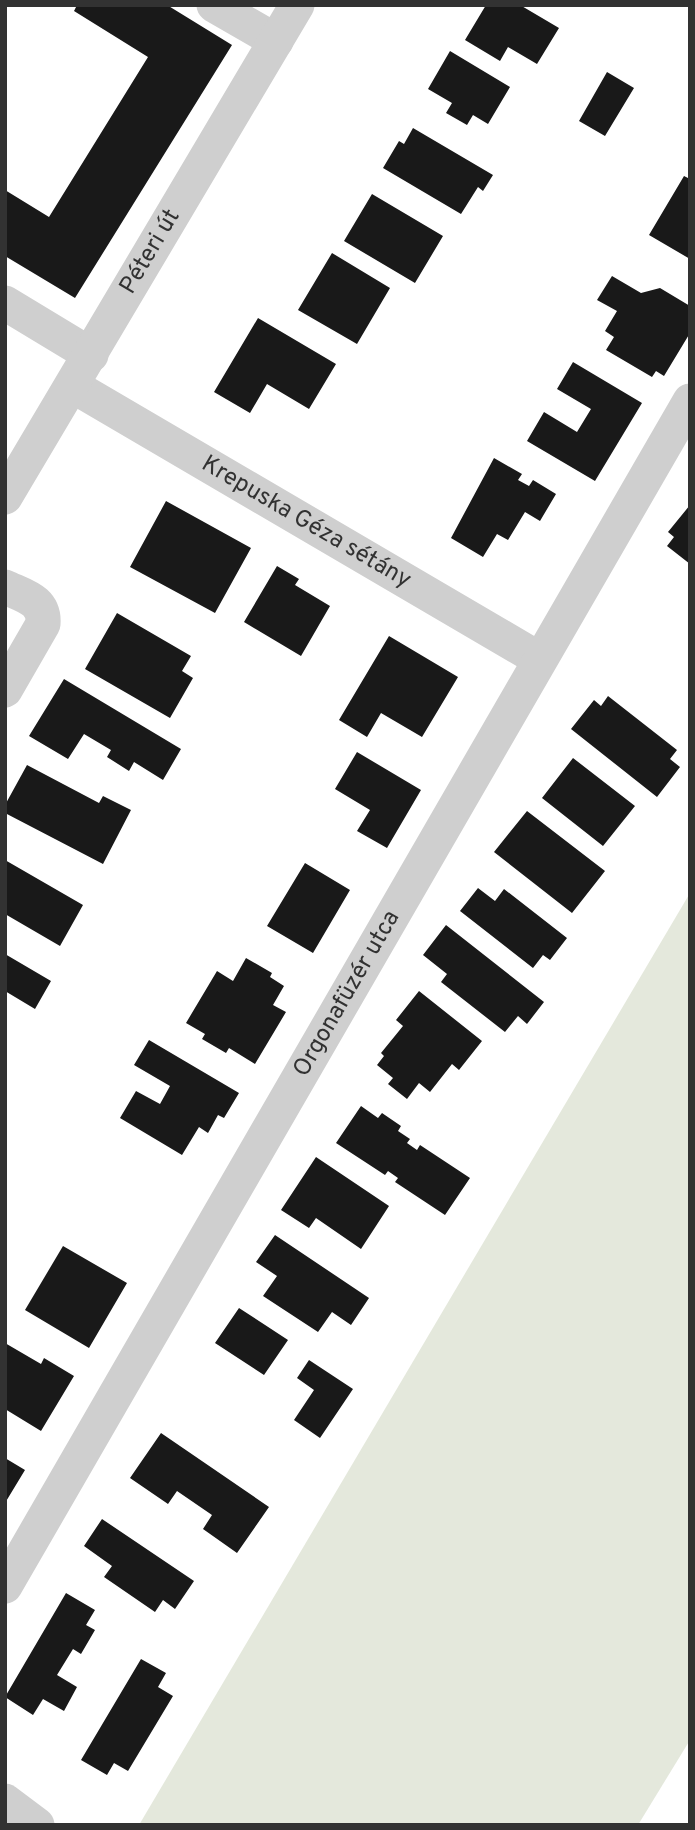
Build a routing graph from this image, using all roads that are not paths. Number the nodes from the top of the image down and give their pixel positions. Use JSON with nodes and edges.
{"nodes":[{"id":1,"x":214,"y":5,"type":"edge"},
{"id":2,"x":297,"y":5,"type":"edge"},
{"id":3,"x":276,"y":41,"type":"junction"},
{"id":4,"x":5,"y":303,"type":"edge"},
{"id":5,"x":91,"y":355,"type":"junction"},
{"id":6,"x":74,"y":386,"type":"junction"},
{"id":7,"x":690,"y":401,"type":"edge"},
{"id":8,"x":5,"y":497,"type":"edge"},
{"id":9,"x":5,"y":587,"type":"edge"},
{"id":10,"x":539,"y":659,"type":"junction"},
{"id":11,"x":5,"y":690,"type":"edge"},
{"id":12,"x":5,"y":1586,"type":"edge"},
{"id":13,"x":5,"y":1801,"type":"edge"},
{"id":14,"x":37,"y":1825,"type":"edge"}],
"edges":[{"from":1,"to":3,"type":"street"},
{"from":2,"to":3,"type":"street","name":"Péteri út"},
{"from":3,"to":5,"type":"street","name":"Péteri út"},
{"from":4,"to":5,"type":"street"},
{"from":5,"to":6,"type":"street","name":"Péteri út"},
{"from":6,"to":8,"type":"street","name":"Péteri út"},
{"from":6,"to":10,"type":"street","name":"Krepuska Géza sétány"},
{"from":7,"to":10,"type":"street","name":"Orgonafüzér utca"},
{"from":9,"to":11,"type":"street"},
{"from":10,"to":12,"type":"street","name":"Orgonafüzér utca"},
{"from":13,"to":14,"type":"street"}]}
